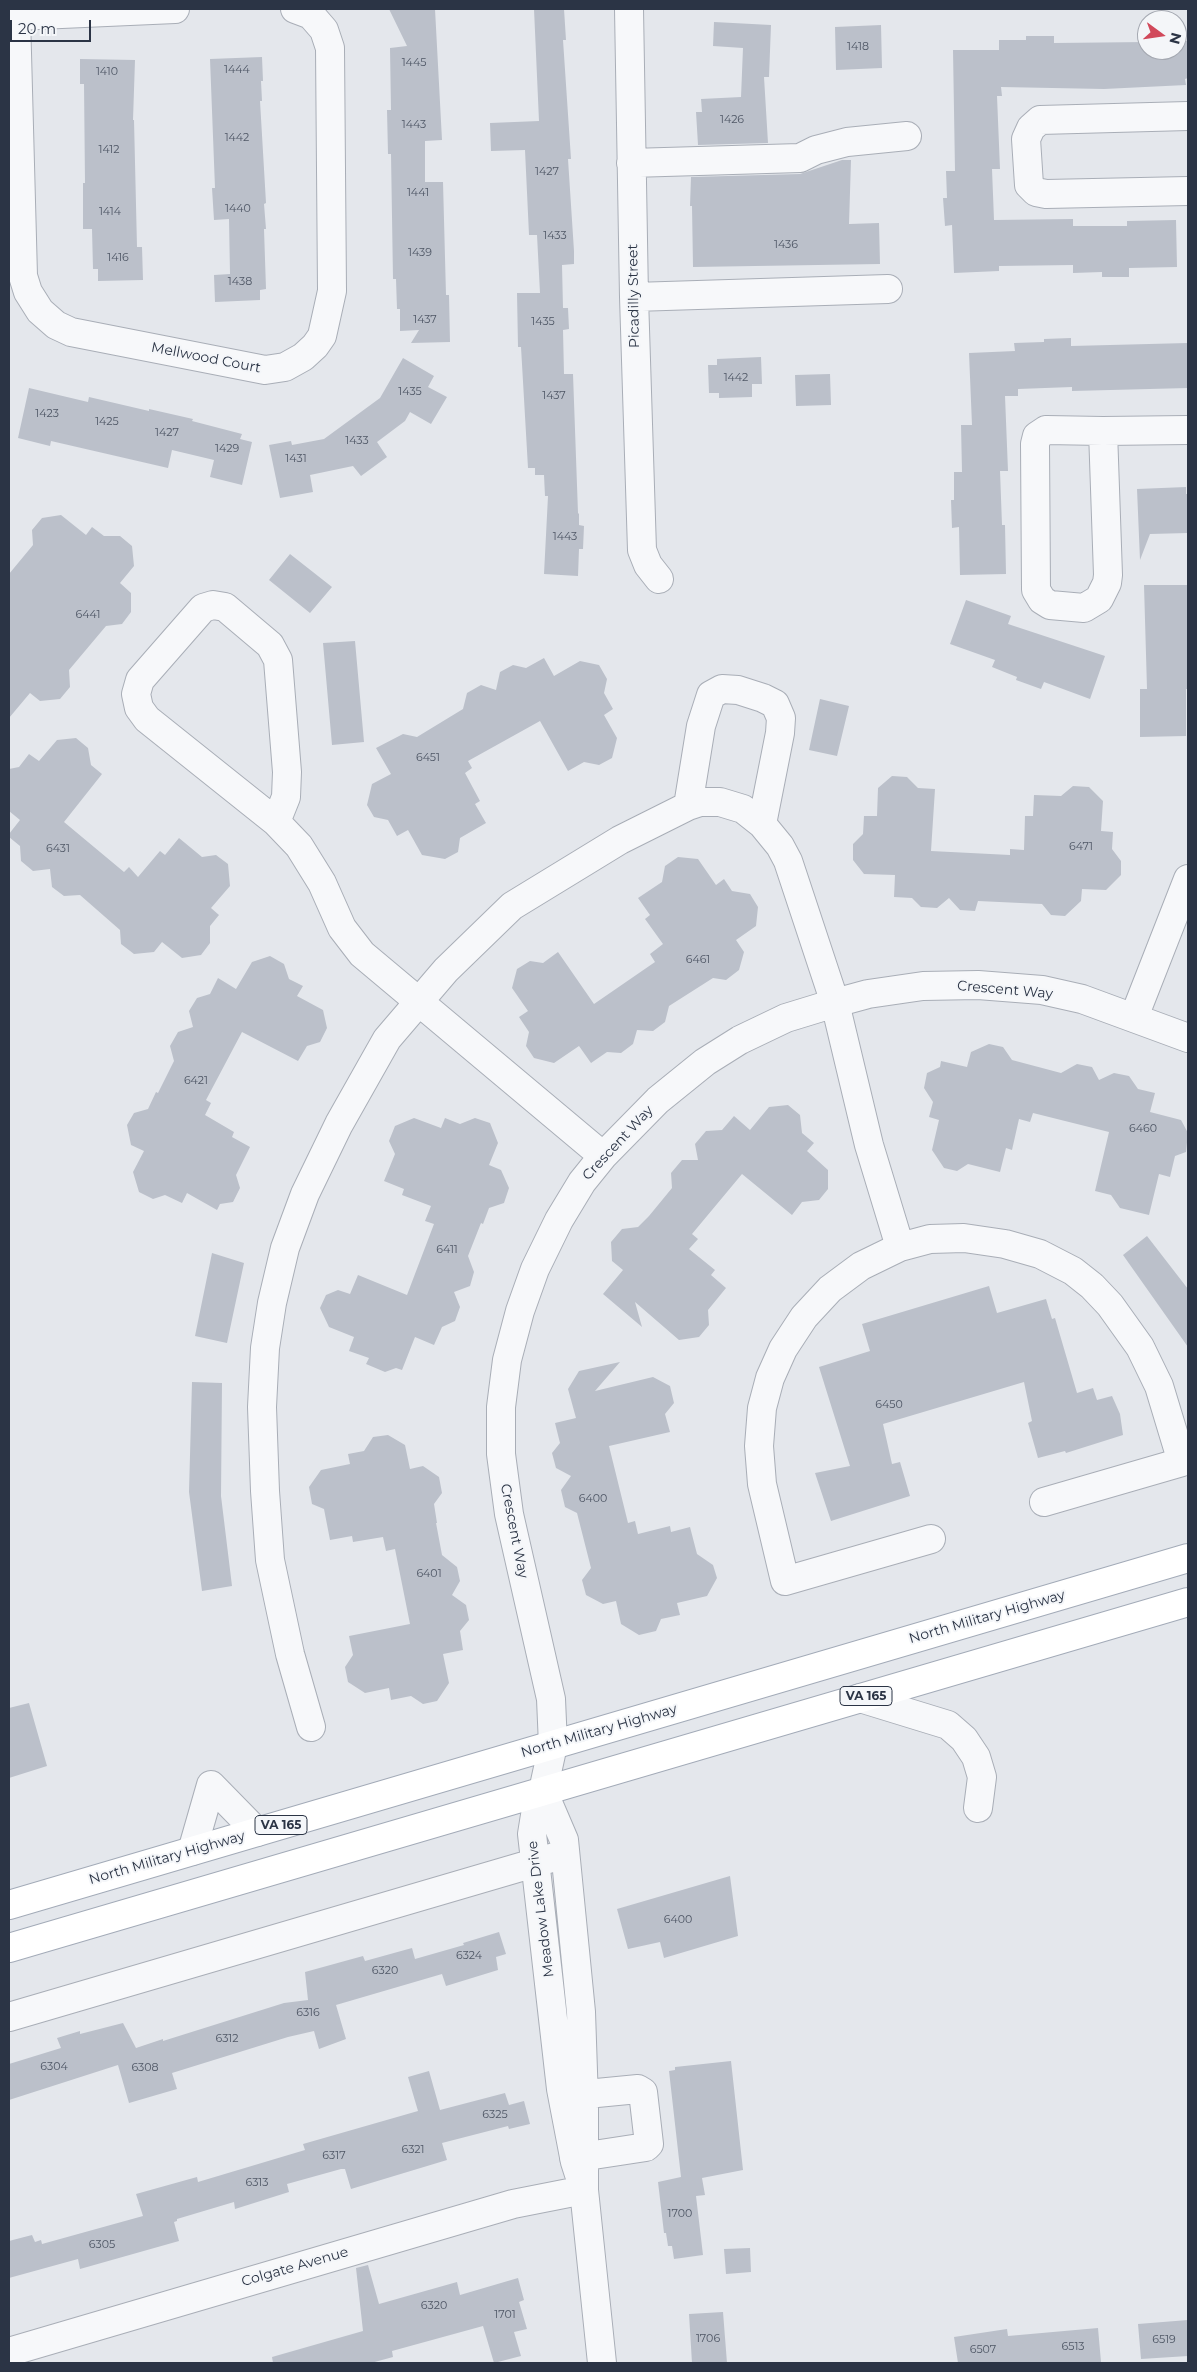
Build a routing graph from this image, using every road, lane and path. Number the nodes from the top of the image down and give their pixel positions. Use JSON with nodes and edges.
{"nodes":[{"id":1,"x":175,"y":9,"type":"edge"},
{"id":2,"x":295,"y":9,"type":"edge"},
{"id":3,"x":629,"y":9,"type":"edge"},
{"id":4,"x":16,"y":12,"type":"edge"},
{"id":5,"x":1188,"y":116,"type":"edge"},
{"id":6,"x":907,"y":136,"type":"dead end"},
{"id":7,"x":632,"y":163,"type":"junction"},
{"id":8,"x":1188,"y":191,"type":"edge"},
{"id":9,"x":888,"y":289,"type":"dead end"},
{"id":10,"x":634,"y":297,"type":"junction"},
{"id":11,"x":1188,"y":430,"type":"edge"},
{"id":12,"x":1103,"y":431,"type":"junction"},
{"id":13,"x":659,"y":578,"type":"dead end"},
{"id":14,"x":688,"y":806,"type":"junction"},
{"id":15,"x":276,"y":822,"type":"junction"},
{"id":16,"x":762,"y":824,"type":"junction"},
{"id":17,"x":1188,"y":879,"type":"edge"},
{"id":18,"x":417,"y":1002,"type":"junction"},
{"id":19,"x":835,"y":1003,"type":"junction"},
{"id":20,"x":1134,"y":1017,"type":"junction"},
{"id":21,"x":1188,"y":1038,"type":"edge"},
{"id":22,"x":603,"y":1156,"type":"junction"},
{"id":23,"x":900,"y":1247,"type":"junction"},
{"id":24,"x":1044,"y":1502,"type":"dead end"},
{"id":25,"x":931,"y":1539,"type":"dead end"},
{"id":26,"x":1188,"y":1558,"type":"edge"},
{"id":27,"x":1188,"y":1602,"type":"edge"},
{"id":28,"x":860,"y":1698,"type":"junction"},
{"id":29,"x":311,"y":1727,"type":"dead end"},
{"id":30,"x":553,"y":1745,"type":"junction"},
{"id":31,"x":543,"y":1791,"type":"junction"},
{"id":32,"x":978,"y":1808,"type":"dead end"},
{"id":33,"x":257,"y":1832,"type":"junction"},
{"id":34,"x":192,"y":1851,"type":"junction"},
{"id":35,"x":565,"y":1854,"type":"junction"},
{"id":36,"x":535,"y":1863,"type":"junction"},
{"id":37,"x":9,"y":1905,"type":"edge"},
{"id":38,"x":9,"y":1948,"type":"edge"},
{"id":39,"x":9,"y":2016,"type":"edge"},
{"id":40,"x":573,"y":2095,"type":"junction"},
{"id":41,"x":579,"y":2157,"type":"junction"},
{"id":42,"x":584,"y":2190,"type":"junction"},
{"id":43,"x":9,"y":2352,"type":"edge"},
{"id":44,"x":602,"y":2363,"type":"edge"}],
"edges":[{"from":1,"to":4,"type":"street","name":"Mellwood Court"},
{"from":2,"to":4,"type":"street","name":"Mellwood Court"},
{"from":3,"to":7,"type":"street","name":"Picadilly Street"},
{"from":5,"to":8,"type":"street"},
{"from":6,"to":7,"type":"street"},
{"from":7,"to":10,"type":"street","name":"Picadilly Street"},
{"from":9,"to":10,"type":"street"},
{"from":10,"to":13,"type":"street","name":"Picadilly Street"},
{"from":11,"to":12,"type":"street"},
{"from":12,"to":12,"type":"street"},
{"from":14,"to":16,"type":"street"},
{"from":14,"to":16,"type":"street"},
{"from":14,"to":18,"type":"street"},
{"from":15,"to":15,"type":"street"},
{"from":15,"to":18,"type":"street"},
{"from":16,"to":19,"type":"street"},
{"from":17,"to":20,"type":"street"},
{"from":18,"to":22,"type":"street"},
{"from":18,"to":29,"type":"street"},
{"from":19,"to":20,"type":"street","name":"Crescent Way"},
{"from":19,"to":22,"type":"street","name":"Crescent Way"},
{"from":19,"to":23,"type":"street"},
{"from":20,"to":21,"type":"street","name":"Crescent Way"},
{"from":22,"to":30,"type":"street","name":"Crescent Way"},
{"from":23,"to":24,"type":"street"},
{"from":23,"to":25,"type":"street"},
{"from":26,"to":30,"type":"main road","name":"North Military Highway","number":"VA 165"},
{"from":27,"to":28,"type":"main road","number":"VA 165"},
{"from":28,"to":31,"type":"main road","number":"VA 165"},
{"from":28,"to":32,"type":"street"},
{"from":30,"to":31,"type":"street","name":"Crescent Way"},
{"from":30,"to":33,"type":"main road","name":"North Military Highway","number":"VA 165"},
{"from":31,"to":35,"type":"street","name":"Meadow Lake Drive"},
{"from":31,"to":36,"type":"street","name":"Meadow Lake Drive"},
{"from":31,"to":38,"type":"main road","number":"VA 165"},
{"from":33,"to":34,"type":"main road","name":"North Military Highway","number":"VA 165"},
{"from":33,"to":34,"type":"street"},
{"from":34,"to":37,"type":"main road","name":"North Military Highway","number":"VA 165"},
{"from":35,"to":36,"type":"street"},
{"from":35,"to":40,"type":"street","name":"Meadow Lake Drive"},
{"from":36,"to":39,"type":"street"},
{"from":36,"to":40,"type":"street","name":"Meadow Lake Drive"},
{"from":40,"to":41,"type":"street","name":"Meadow Lake Drive"},
{"from":40,"to":41,"type":"street"},
{"from":41,"to":42,"type":"street","name":"Meadow Lake Drive"},
{"from":42,"to":43,"type":"street","name":"Colgate Avenue"},
{"from":42,"to":44,"type":"street","name":"Meadow Lake Drive"}]}
